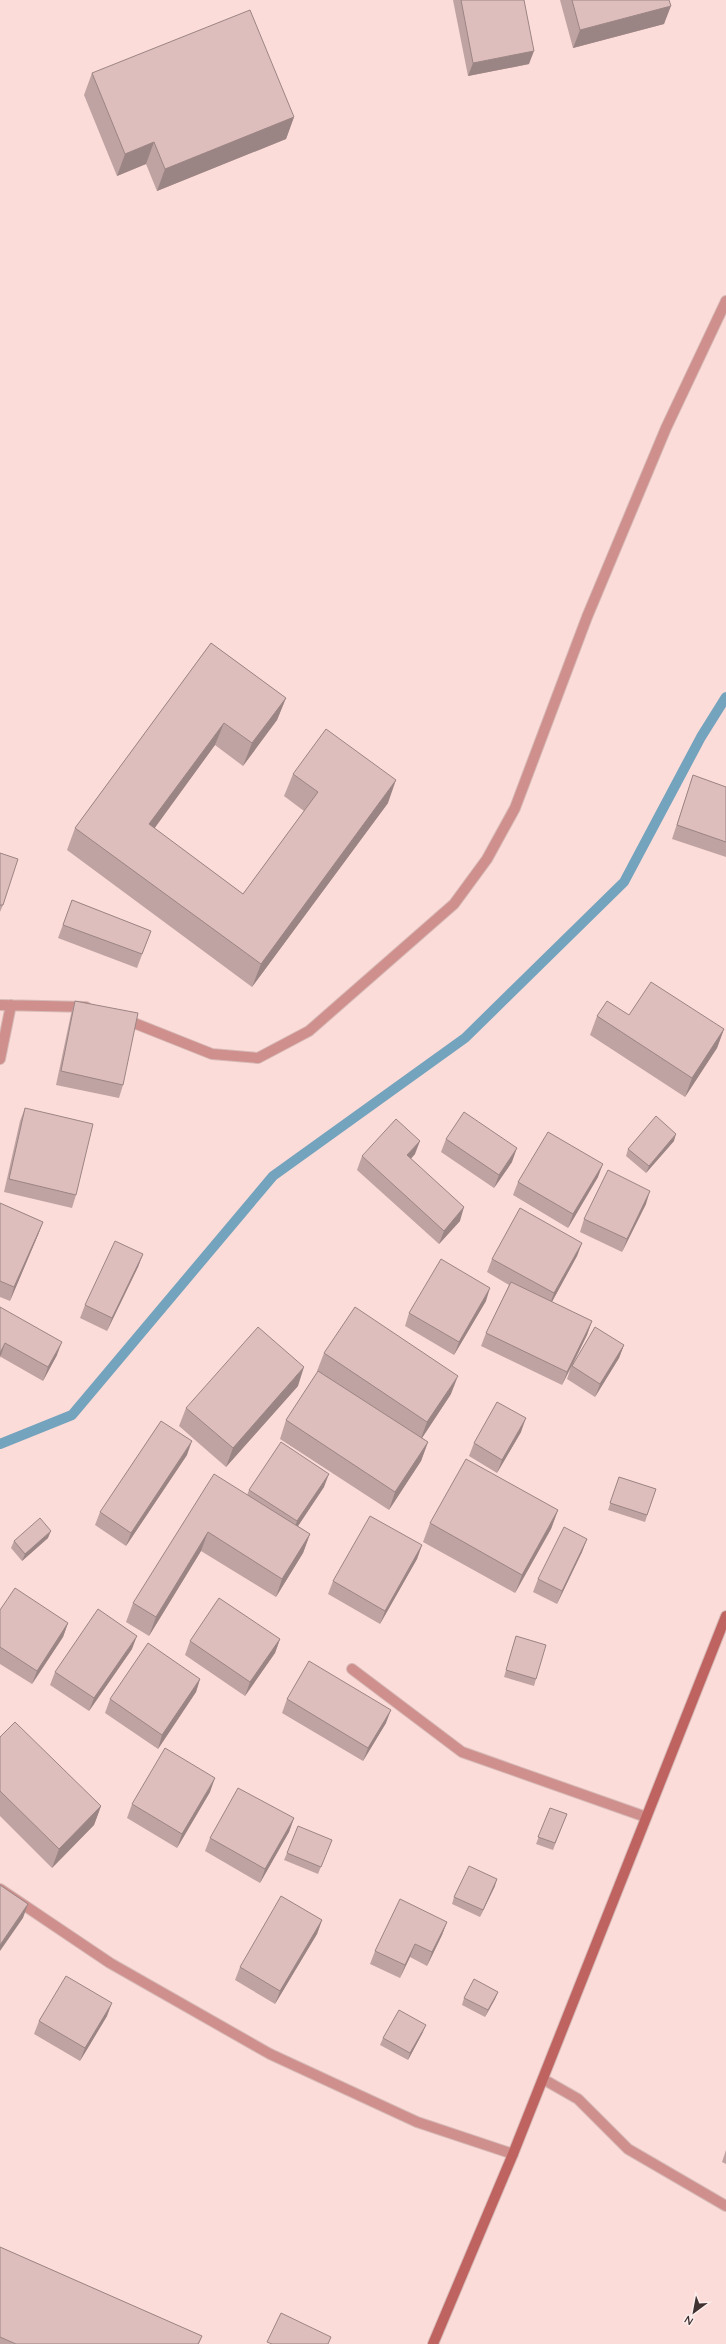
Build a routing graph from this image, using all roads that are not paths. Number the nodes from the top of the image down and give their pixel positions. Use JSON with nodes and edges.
{"nodes":[{"id":1,"x":726,"y":301,"type":"edge"},
{"id":2,"x":10,"y":1005,"type":"junction"},
{"id":3,"x":0,"y":1006,"type":"edge"},
{"id":4,"x":94,"y":1008,"type":"edge"},
{"id":5,"x":115,"y":1016,"type":"edge"},
{"id":6,"x":0,"y":1059,"type":"edge"},
{"id":7,"x":726,"y":1616,"type":"edge"},
{"id":8,"x":352,"y":1669,"type":"dead end"},
{"id":9,"x":646,"y":1817,"type":"junction"},
{"id":10,"x":0,"y":1889,"type":"edge"},
{"id":11,"x":543,"y":2079,"type":"junction"},
{"id":12,"x":513,"y":2154,"type":"junction"},
{"id":13,"x":726,"y":2206,"type":"edge"},
{"id":14,"x":433,"y":2344,"type":"edge"}],
"edges":[{"from":1,"to":5,"type":"street"},
{"from":2,"to":3,"type":"street"},
{"from":2,"to":4,"type":"street"},
{"from":2,"to":6,"type":"street"},
{"from":7,"to":9,"type":"main road"},
{"from":8,"to":9,"type":"street"},
{"from":9,"to":11,"type":"main road"},
{"from":10,"to":12,"type":"street"},
{"from":11,"to":12,"type":"main road"},
{"from":11,"to":13,"type":"street"},
{"from":12,"to":14,"type":"main road"}]}
